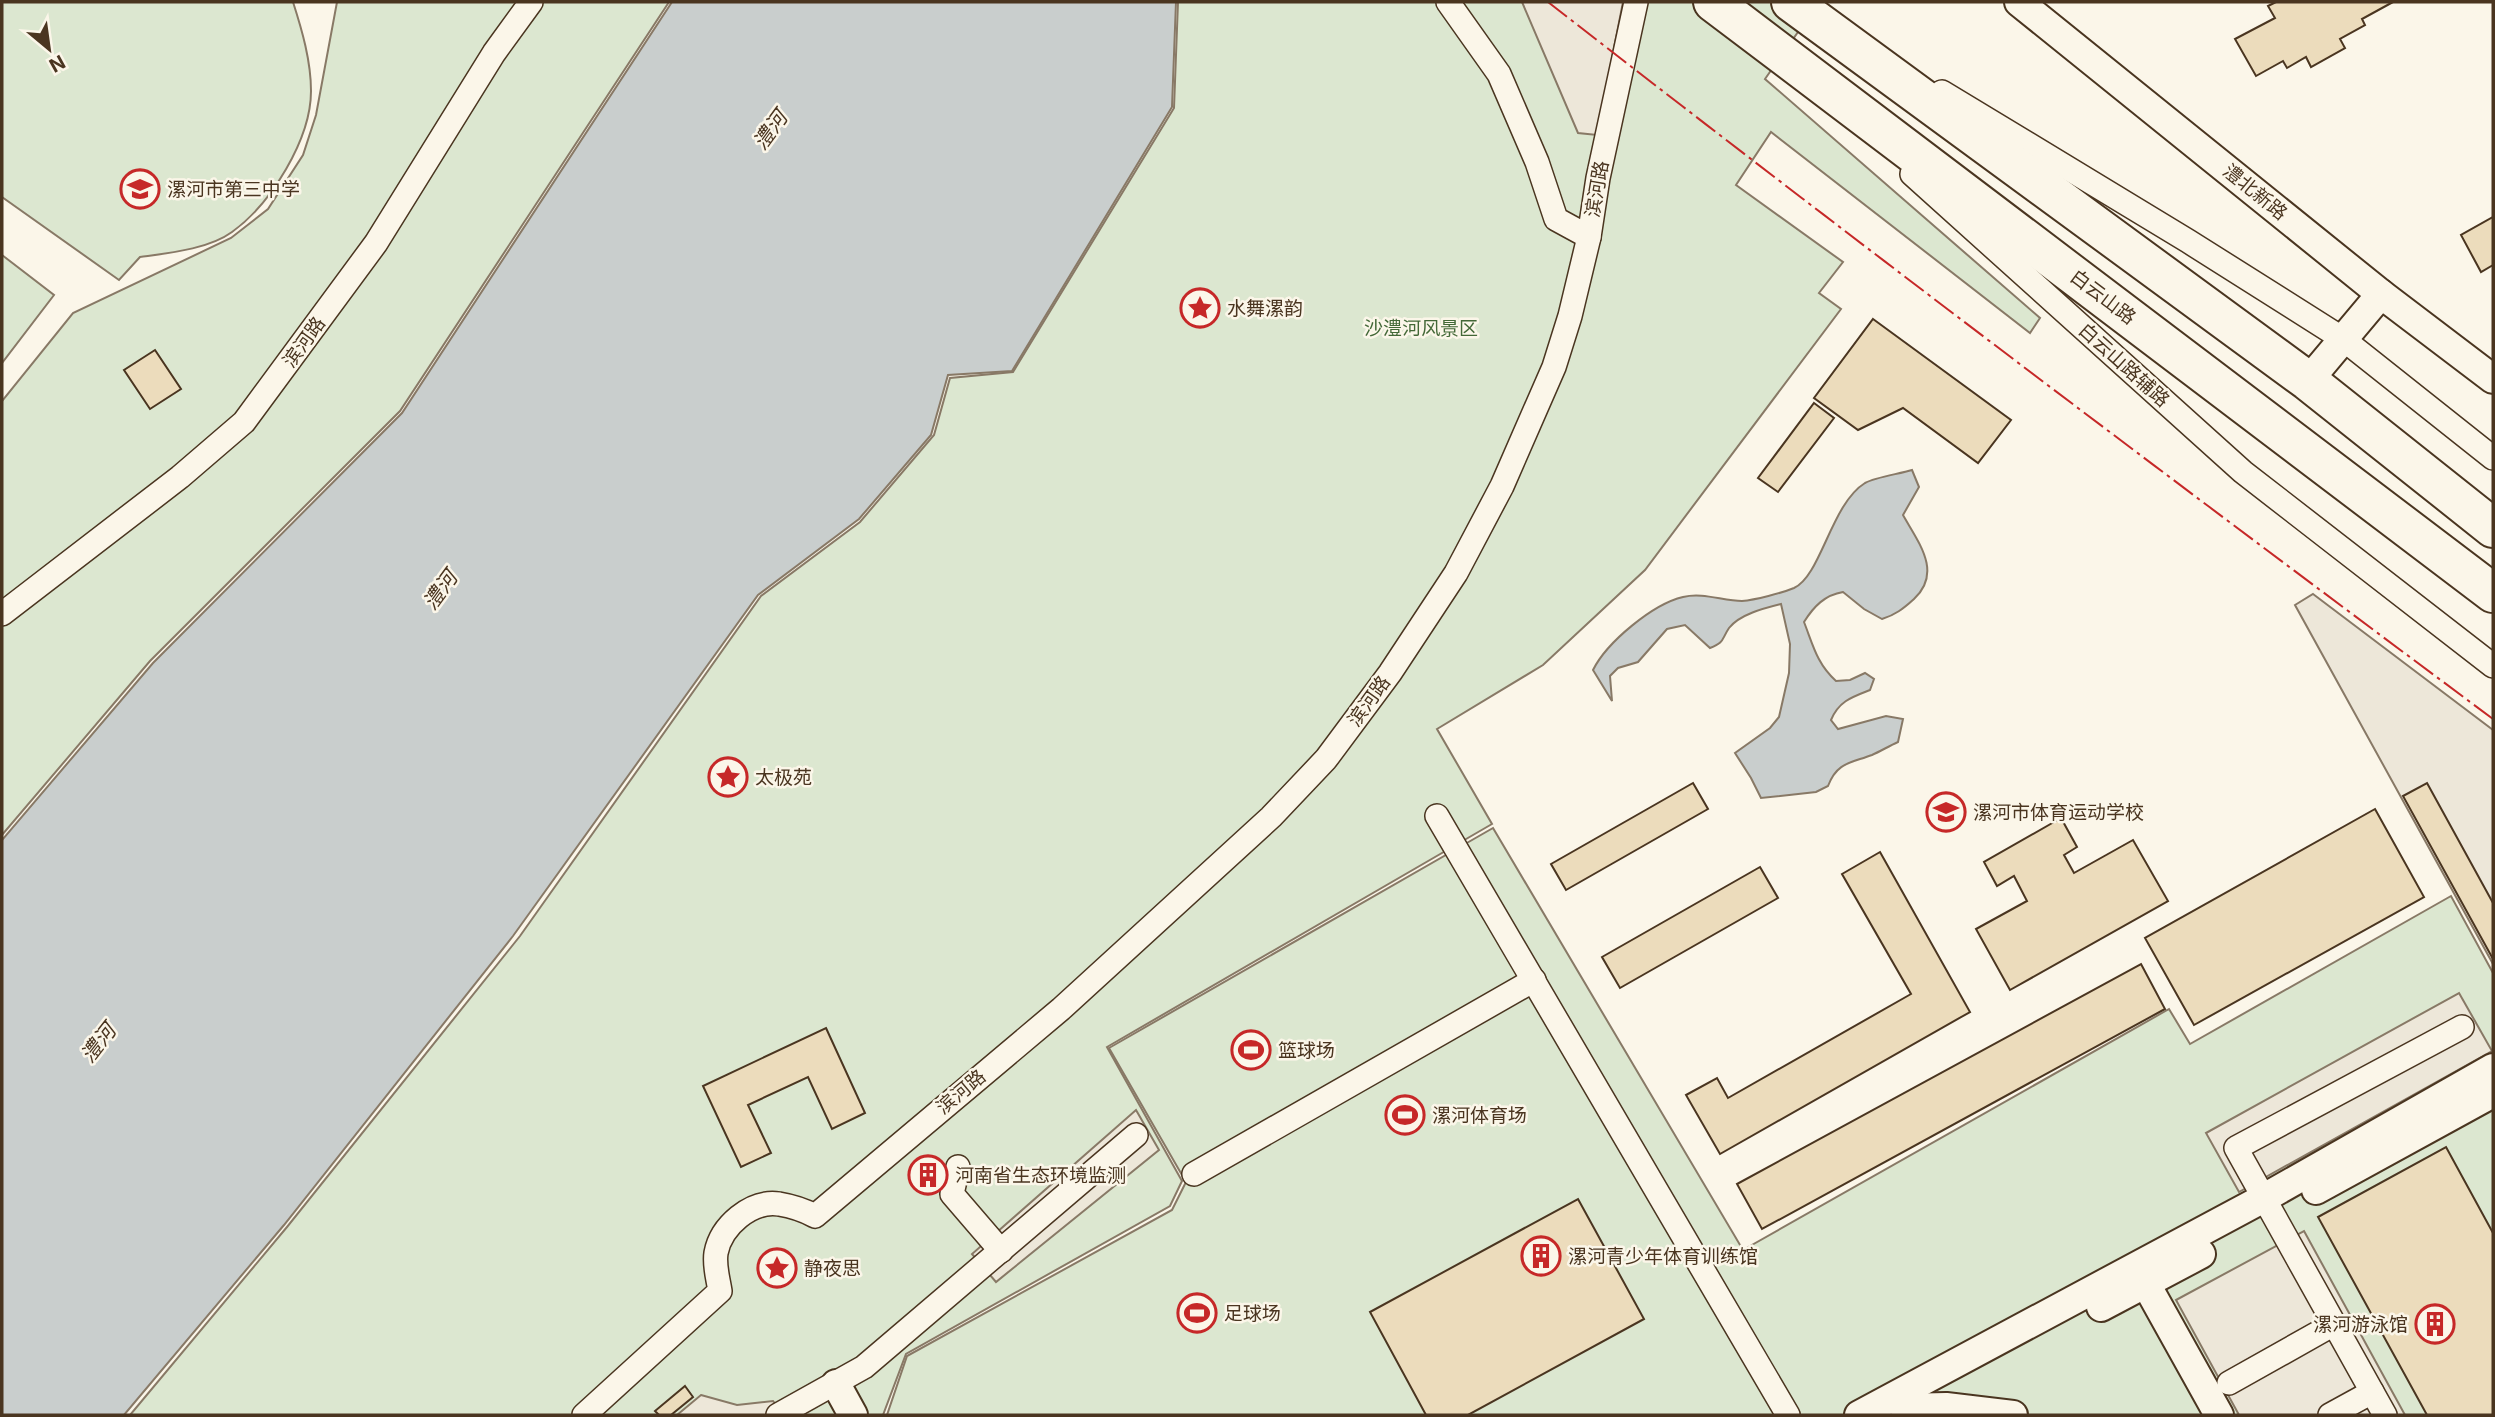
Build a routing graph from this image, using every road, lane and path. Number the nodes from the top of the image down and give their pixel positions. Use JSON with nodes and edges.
{"nodes":[{"id":1,"x":531,"y":2,"type":"edge"},
{"id":2,"x":1448,"y":2,"type":"edge"},
{"id":3,"x":1636,"y":2,"type":"edge"},
{"id":4,"x":1713,"y":2,"type":"edge"},
{"id":5,"x":1792,"y":2,"type":"edge"},
{"id":6,"x":2019,"y":2,"type":"edge"},
{"id":7,"x":1770,"y":45,"type":"junction"},
{"id":8,"x":1589,"y":237,"type":"junction"},
{"id":9,"x":2381,"y":294,"type":"junction"},
{"id":10,"x":2343,"y":339,"type":"junction"},
{"id":11,"x":2493,"y":379,"type":"edge"},
{"id":12,"x":2308,"y":381,"type":"junction"},
{"id":13,"x":2493,"y":458,"type":"edge"},
{"id":14,"x":2493,"y":528,"type":"edge"},
{"id":15,"x":2493,"y":593,"type":"edge"},
{"id":16,"x":2,"y":614,"type":"edge"},
{"id":17,"x":2493,"y":666,"type":"edge"},
{"id":18,"x":1437,"y":816,"type":"dead end"},
{"id":19,"x":1534,"y":980,"type":"junction"},
{"id":20,"x":2462,"y":1027,"type":"dead end"},
{"id":21,"x":2493,"y":1068,"type":"edge"},
{"id":22,"x":2493,"y":1093,"type":"edge"},
{"id":23,"x":1136,"y":1135,"type":"dead end"},
{"id":24,"x":958,"y":1167,"type":"dead end"},
{"id":25,"x":1194,"y":1174,"type":"dead end"},
{"id":26,"x":2268,"y":1206,"type":"junction"},
{"id":27,"x":1001,"y":1251,"type":"junction"},
{"id":28,"x":2146,"y":1284,"type":"junction"},
{"id":29,"x":2334,"y":1324,"type":"junction"},
{"id":30,"x":2229,"y":1383,"type":"dead end"},
{"id":31,"x":836,"y":1384,"type":"junction"},
{"id":32,"x":2372,"y":1392,"type":"junction"},
{"id":33,"x":1897,"y":1412,"type":"edge"},
{"id":34,"x":584,"y":1415,"type":"edge"},
{"id":35,"x":778,"y":1415,"type":"edge"},
{"id":36,"x":853,"y":1415,"type":"edge"},
{"id":37,"x":1788,"y":1415,"type":"edge"},
{"id":38,"x":1859,"y":1415,"type":"edge"},
{"id":39,"x":2013,"y":1415,"type":"edge"},
{"id":40,"x":2219,"y":1415,"type":"edge"},
{"id":41,"x":2330,"y":1415,"type":"edge"},
{"id":42,"x":2385,"y":1415,"type":"edge"}],
"edges":[{"from":1,"to":16,"type":"street","name":"滨河路"},
{"from":2,"to":8,"type":"street"},
{"from":3,"to":8,"type":"street","name":"滨河路"},
{"from":4,"to":7,"type":"highway","name":"白云山路"},
{"from":5,"to":10,"type":"street"},
{"from":5,"to":12,"type":"highway"},
{"from":6,"to":9,"type":"street","name":"澧北新路"},
{"from":7,"to":15,"type":"highway","name":"白云山路"},
{"from":7,"to":17,"type":"street","name":"白云山路辅路"},
{"from":8,"to":34,"type":"street","name":"滨河路"},
{"from":9,"to":10,"type":"street"},
{"from":9,"to":11,"type":"street","name":"澧北新路"},
{"from":10,"to":12,"type":"street"},
{"from":10,"to":13,"type":"street"},
{"from":12,"to":14,"type":"highway"},
{"from":18,"to":19,"type":"street"},
{"from":19,"to":25,"type":"street"},
{"from":19,"to":37,"type":"street"},
{"from":20,"to":26,"type":"street"},
{"from":21,"to":26,"type":"street"},
{"from":22,"to":26,"type":"street"},
{"from":23,"to":27,"type":"street"},
{"from":24,"to":27,"type":"street"},
{"from":26,"to":28,"type":"street"},
{"from":26,"to":29,"type":"street"},
{"from":26,"to":38,"type":"street"},
{"from":27,"to":31,"type":"street"},
{"from":28,"to":33,"type":"street"},
{"from":28,"to":40,"type":"street"},
{"from":29,"to":30,"type":"street"},
{"from":29,"to":32,"type":"street"},
{"from":31,"to":35,"type":"street"},
{"from":31,"to":36,"type":"street"},
{"from":32,"to":41,"type":"street"},
{"from":32,"to":42,"type":"street"},
{"from":33,"to":39,"type":"street"}]}
